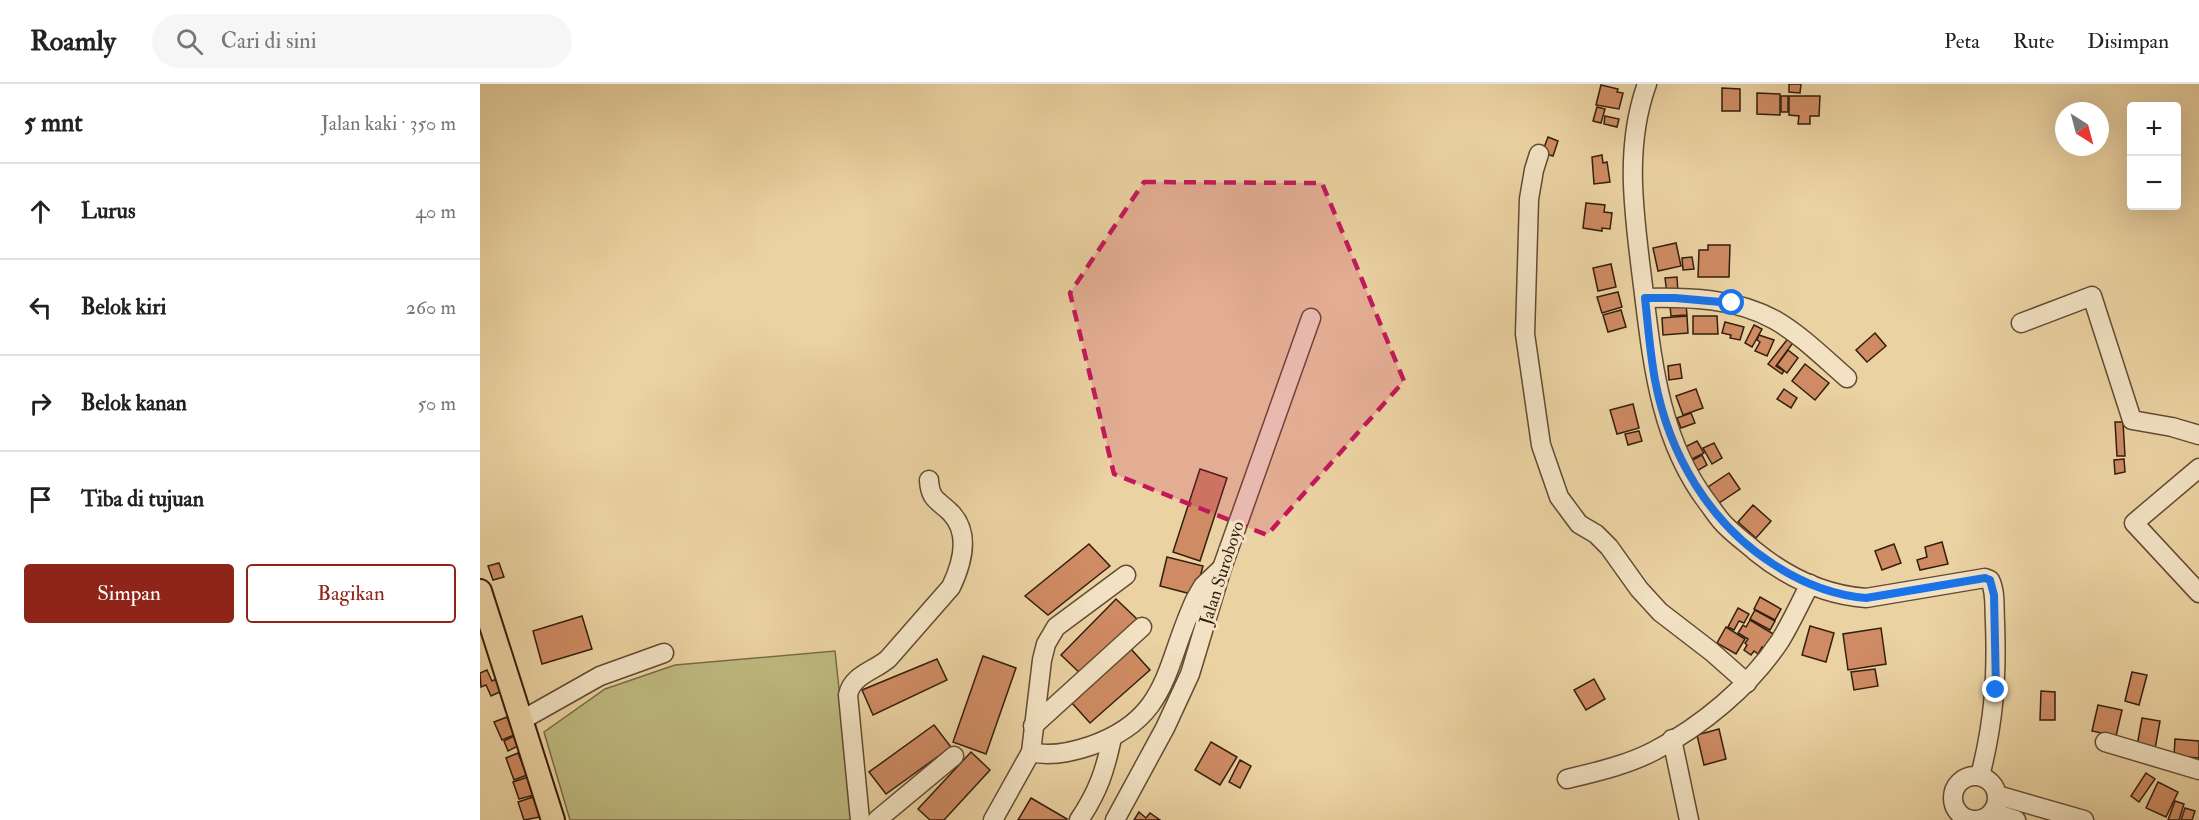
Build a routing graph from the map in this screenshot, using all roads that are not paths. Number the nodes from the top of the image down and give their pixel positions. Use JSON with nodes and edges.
{"nodes":[{"id":1,"x":1647,"y":84,"type":"edge"},
{"id":2,"x":1539,"y":154,"type":"dead end"},
{"id":3,"x":1645,"y":298,"type":"junction"},
{"id":4,"x":1311,"y":318,"type":"dead end"},
{"id":5,"x":2021,"y":323,"type":"dead end"},
{"id":6,"x":1847,"y":378,"type":"dead end"},
{"id":7,"x":2199,"y":435,"type":"edge"},
{"id":8,"x":2199,"y":468,"type":"edge"},
{"id":9,"x":929,"y":480,"type":"dead end"},
{"id":10,"x":1222,"y":568,"type":"junction"},
{"id":11,"x":1126,"y":576,"type":"dead end"},
{"id":12,"x":1810,"y":584,"type":"junction"},
{"id":13,"x":480,"y":591,"type":"edge"},
{"id":14,"x":2199,"y":593,"type":"edge"},
{"id":15,"x":1142,"y":627,"type":"dead end"},
{"id":16,"x":664,"y":653,"type":"dead end"},
{"id":17,"x":1747,"y":683,"type":"junction"},
{"id":18,"x":522,"y":720,"type":"junction"},
{"id":19,"x":1033,"y":726,"type":"junction"},
{"id":20,"x":1112,"y":738,"type":"junction"},
{"id":21,"x":1672,"y":739,"type":"junction"},
{"id":22,"x":2105,"y":742,"type":"dead end"},
{"id":23,"x":1030,"y":752,"type":"junction"},
{"id":24,"x":954,"y":756,"type":"dead end"},
{"id":25,"x":2199,"y":770,"type":"edge"},
{"id":26,"x":1980,"y":776,"type":"junction"},
{"id":27,"x":1567,"y":779,"type":"dead end"},
{"id":28,"x":1995,"y":803,"type":"junction"},
{"id":29,"x":553,"y":820,"type":"edge"},
{"id":30,"x":861,"y":820,"type":"edge"},
{"id":31,"x":877,"y":820,"type":"edge"},
{"id":32,"x":993,"y":820,"type":"edge"},
{"id":33,"x":1078,"y":820,"type":"edge"},
{"id":34,"x":1115,"y":820,"type":"edge"},
{"id":35,"x":1689,"y":820,"type":"edge"},
{"id":36,"x":2016,"y":820,"type":"edge"},
{"id":37,"x":2084,"y":820,"type":"edge"}],
"edges":[{"from":1,"to":3,"type":"street"},
{"from":2,"to":17,"type":"street"},
{"from":3,"to":6,"type":"street"},
{"from":3,"to":12,"type":"street"},
{"from":4,"to":10,"type":"street","name":"Jalan Suroboyo"},
{"from":5,"to":7,"type":"street"},
{"from":8,"to":14,"type":"street"},
{"from":9,"to":30,"type":"street"},
{"from":10,"to":20,"type":"street"},
{"from":10,"to":34,"type":"street","name":"Jalan Suroboyo"},
{"from":11,"to":19,"type":"street"},
{"from":12,"to":17,"type":"street"},
{"from":12,"to":26,"type":"street"},
{"from":13,"to":18,"type":"main road"},
{"from":15,"to":19,"type":"street"},
{"from":16,"to":18,"type":"street"},
{"from":17,"to":21,"type":"street"},
{"from":18,"to":29,"type":"main road"},
{"from":19,"to":23,"type":"street"},
{"from":20,"to":23,"type":"street"},
{"from":20,"to":33,"type":"street"},
{"from":21,"to":27,"type":"street"},
{"from":21,"to":35,"type":"street"},
{"from":22,"to":25,"type":"street"},
{"from":23,"to":32,"type":"street"},
{"from":24,"to":31,"type":"street"},
{"from":26,"to":28,"type":"street"},
{"from":26,"to":28,"type":"street"},
{"from":28,"to":36,"type":"street"},
{"from":28,"to":37,"type":"street"}]}
